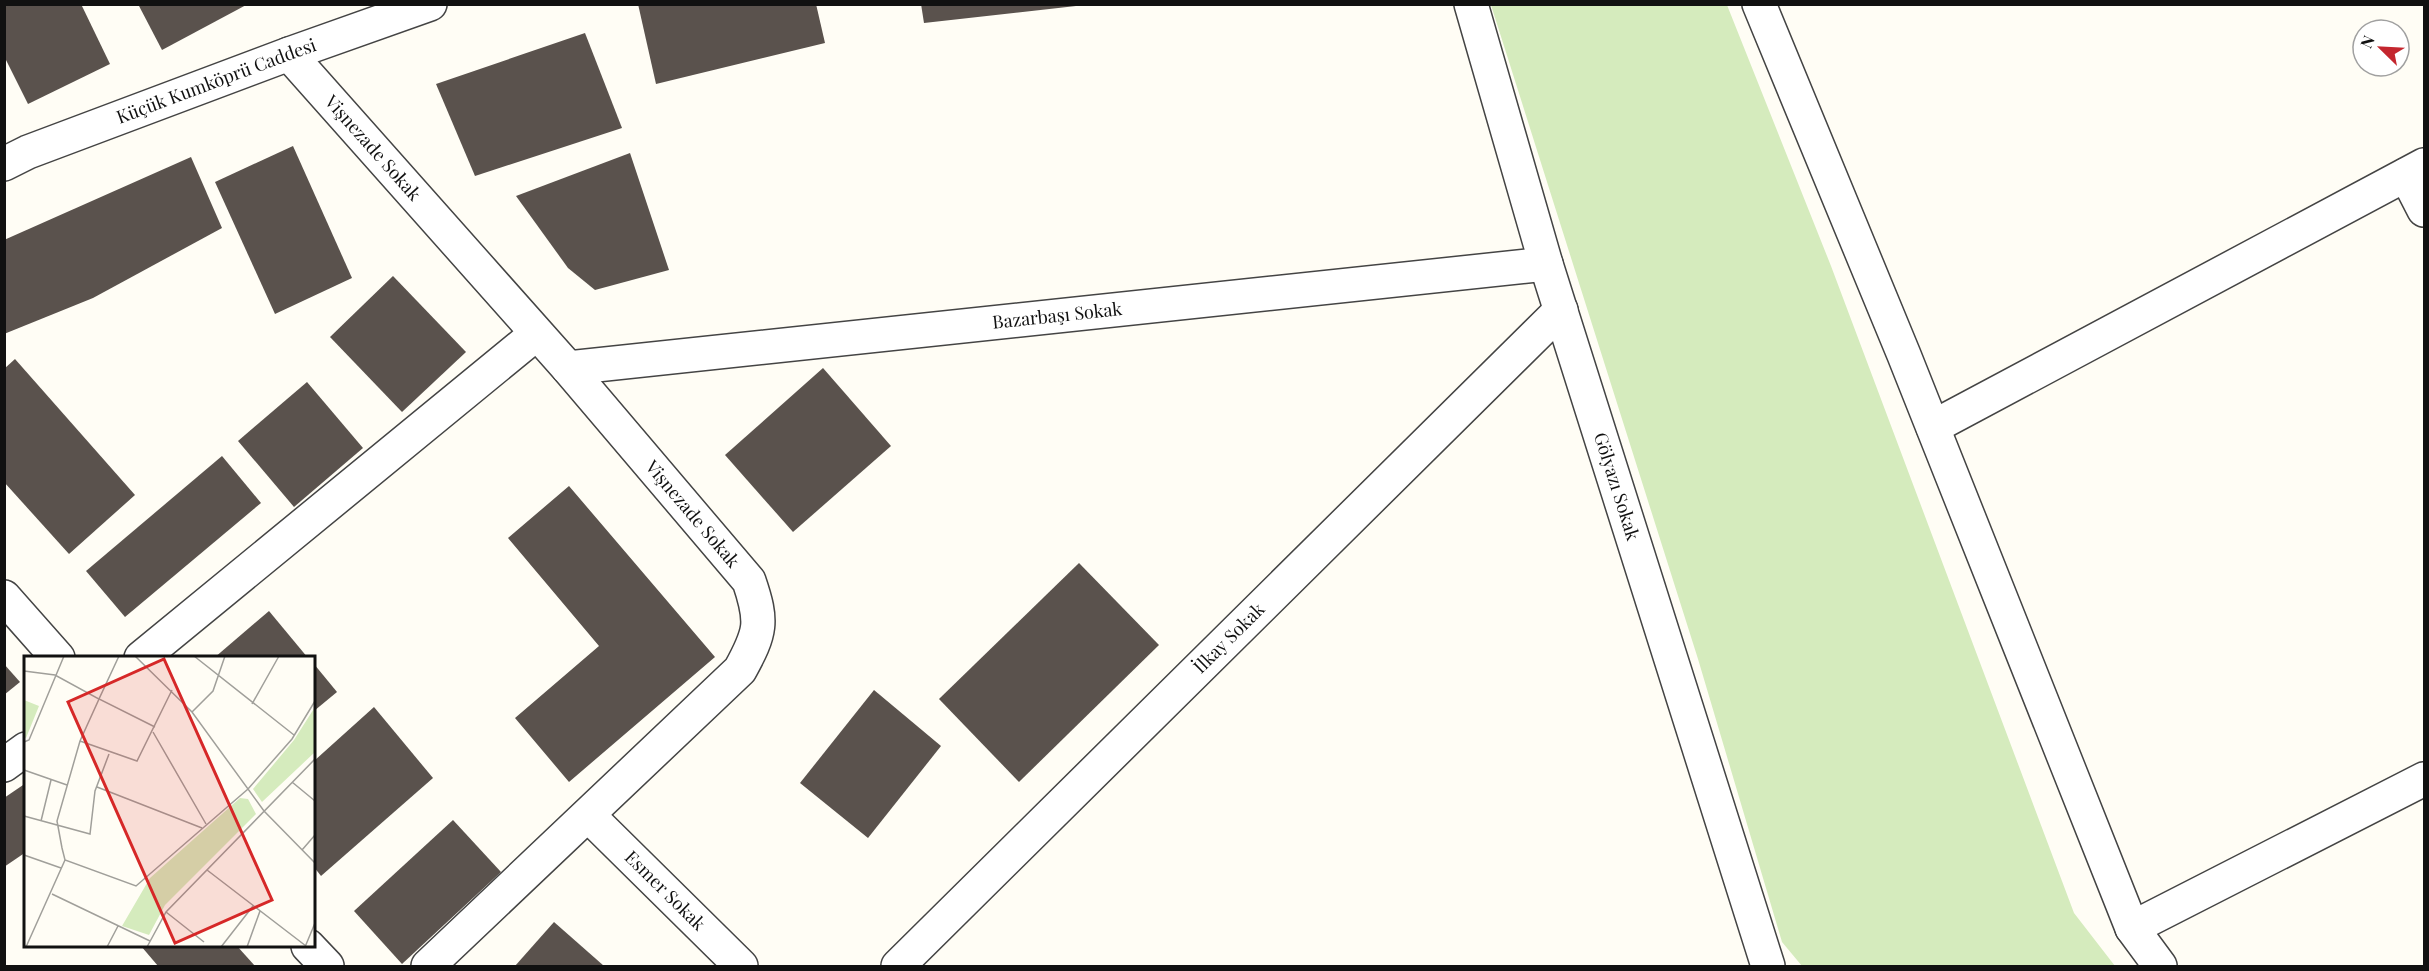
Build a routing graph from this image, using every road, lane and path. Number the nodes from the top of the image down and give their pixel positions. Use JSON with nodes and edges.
{"nodes":[{"id":1,"x":430,"y":4,"type":"edge"},
{"id":2,"x":1470,"y":4,"type":"edge"},
{"id":3,"x":1759,"y":4,"type":"edge"},
{"id":4,"x":289,"y":54,"type":"junction"},
{"id":5,"x":4,"y":164,"type":"edge"},
{"id":6,"x":2415,"y":170,"type":"edge"},
{"id":7,"x":2424,"y":210,"type":"edge"},
{"id":8,"x":1546,"y":264,"type":"junction"},
{"id":9,"x":1561,"y":310,"type":"junction"},
{"id":10,"x":536,"y":334,"type":"junction"},
{"id":11,"x":568,"y":368,"type":"junction"},
{"id":12,"x":1933,"y":427,"type":"junction"},
{"id":13,"x":4,"y":597,"type":"edge"},
{"id":14,"x":57,"y":656,"type":"edge"},
{"id":15,"x":142,"y":656,"type":"edge"},
{"id":16,"x":24,"y":750,"type":"edge"},
{"id":17,"x":4,"y":765,"type":"edge"},
{"id":18,"x":2424,"y":779,"type":"edge"},
{"id":19,"x":588,"y":815,"type":"junction"},
{"id":20,"x":2132,"y":928,"type":"junction"},
{"id":21,"x":310,"y":947,"type":"edge"},
{"id":22,"x":327,"y":966,"type":"edge"},
{"id":23,"x":428,"y":966,"type":"edge"},
{"id":24,"x":741,"y":966,"type":"edge"},
{"id":25,"x":898,"y":966,"type":"edge"},
{"id":26,"x":1768,"y":966,"type":"edge"},
{"id":27,"x":2160,"y":966,"type":"edge"}],
"edges":[{"from":1,"to":4,"type":"street","name":"Küçük Kumköprü Caddesi"},
{"from":2,"to":8,"type":"street","name":"Gölyazı Sokak"},
{"from":3,"to":12,"type":"street"},
{"from":4,"to":5,"type":"street","name":"Küçük Kumköprü Caddesi"},
{"from":4,"to":10,"type":"street","name":"Vişnezade Sokak"},
{"from":6,"to":7,"type":"street"},
{"from":6,"to":12,"type":"street"},
{"from":8,"to":9,"type":"street","name":"Gölyazı Sokak"},
{"from":8,"to":11,"type":"street","name":"Bazarbaşı Sokak"},
{"from":9,"to":25,"type":"street","name":"İlkay Sokak"},
{"from":9,"to":26,"type":"street","name":"Gölyazı Sokak"},
{"from":10,"to":11,"type":"street","name":"Vişnezade Sokak"},
{"from":10,"to":15,"type":"street"},
{"from":11,"to":19,"type":"street","name":"Vişnezade Sokak"},
{"from":12,"to":20,"type":"street"},
{"from":13,"to":14,"type":"street"},
{"from":16,"to":17,"type":"street"},
{"from":18,"to":20,"type":"street"},
{"from":19,"to":23,"type":"street","name":"Vişnezade Sokak"},
{"from":19,"to":24,"type":"street","name":"Esmer Sokak"},
{"from":20,"to":27,"type":"street"},
{"from":21,"to":22,"type":"street"}]}
